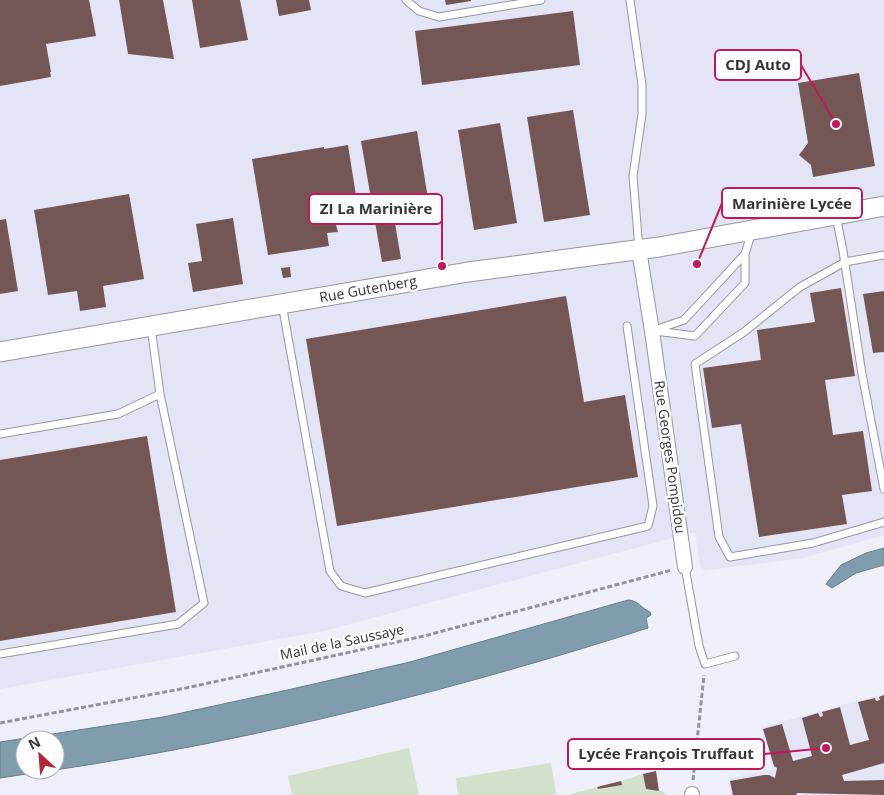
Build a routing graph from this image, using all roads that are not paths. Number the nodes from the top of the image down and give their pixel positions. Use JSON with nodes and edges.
{"nodes":[{"id":1,"x":406,"y":0,"type":"edge"},
{"id":2,"x":541,"y":0,"type":"edge"},
{"id":3,"x":630,"y":0,"type":"edge"},
{"id":4,"x":884,"y":206,"type":"edge"},
{"id":5,"x":836,"y":215,"type":"junction"},
{"id":6,"x":752,"y":231,"type":"junction"},
{"id":7,"x":639,"y":250,"type":"junction"},
{"id":8,"x":745,"y":254,"type":"junction"},
{"id":9,"x":884,"y":255,"type":"edge"},
{"id":10,"x":845,"y":262,"type":"junction"},
{"id":11,"x":282,"y":304,"type":"junction"},
{"id":12,"x":151,"y":326,"type":"junction"},
{"id":13,"x":627,"y":326,"type":"dead end"},
{"id":14,"x":652,"y":330,"type":"junction"},
{"id":15,"x":0,"y":352,"type":"edge"},
{"id":16,"x":160,"y":394,"type":"junction"},
{"id":17,"x":0,"y":434,"type":"edge"},
{"id":18,"x":884,"y":489,"type":"edge"},
{"id":19,"x":884,"y":522,"type":"edge"},
{"id":20,"x":685,"y":567,"type":"joint"},
{"id":21,"x":0,"y":654,"type":"edge"},
{"id":22,"x":735,"y":656,"type":"dead end"}],
"edges":[{"from":1,"to":2,"type":"lane"},
{"from":3,"to":7,"type":"lane"},
{"from":4,"to":5,"type":"street","name":"Rue Gutenberg"},
{"from":5,"to":6,"type":"street","name":"Rue Gutenberg"},
{"from":5,"to":10,"type":"lane"},
{"from":6,"to":7,"type":"street","name":"Rue Gutenberg"},
{"from":6,"to":8,"type":"lane"},
{"from":7,"to":11,"type":"street","name":"Rue Gutenberg"},
{"from":7,"to":14,"type":"street","name":"Rue Georges Pompidou"},
{"from":8,"to":14,"type":"lane"},
{"from":8,"to":14,"type":"lane"},
{"from":9,"to":10,"type":"lane"},
{"from":10,"to":18,"type":"lane"},
{"from":10,"to":19,"type":"lane"},
{"from":11,"to":12,"type":"street","name":"Rue Gutenberg"},
{"from":11,"to":13,"type":"lane"},
{"from":12,"to":15,"type":"street","name":"Rue Gutenberg"},
{"from":12,"to":16,"type":"lane"},
{"from":14,"to":20,"type":"street","name":"Rue Georges Pompidou"},
{"from":16,"to":17,"type":"lane"},
{"from":16,"to":21,"type":"lane"},
{"from":20,"to":22,"type":"lane","name":"Rue Georges Pompidou"}]}
